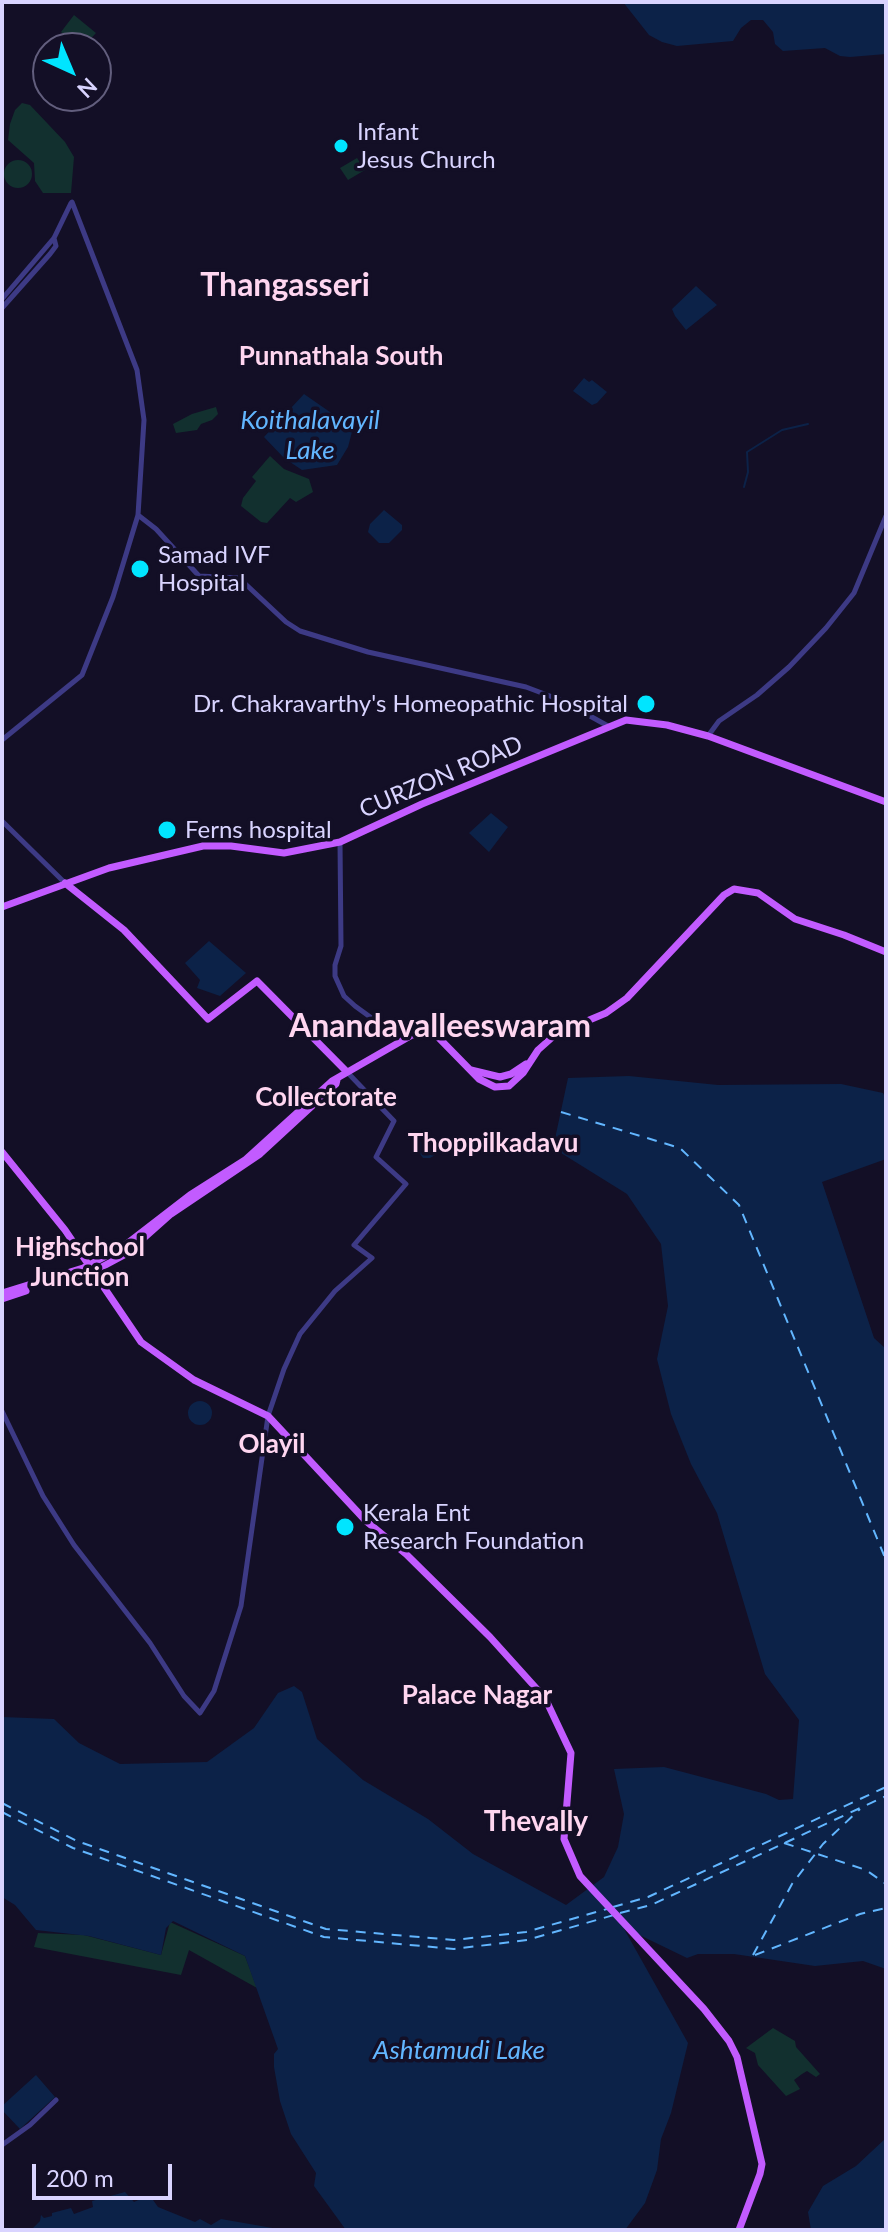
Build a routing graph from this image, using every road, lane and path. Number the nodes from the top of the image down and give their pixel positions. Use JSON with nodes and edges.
{"nodes":[{"id":1,"x":54,"y":238,"type":"junction"},
{"id":2,"x":2,"y":299,"type":"edge"},
{"id":3,"x":2,"y":308,"type":"edge"},
{"id":4,"x":138,"y":515,"type":"junction"},
{"id":5,"x":886,"y":516,"type":"edge"},
{"id":6,"x":608,"y":726,"type":"junction"},
{"id":7,"x":708,"y":736,"type":"junction"},
{"id":8,"x":2,"y":740,"type":"edge"},
{"id":9,"x":886,"y":802,"type":"edge"},
{"id":10,"x":2,"y":821,"type":"edge"},
{"id":11,"x":340,"y":842,"type":"junction"},
{"id":12,"x":65,"y":883,"type":"junction"},
{"id":13,"x":2,"y":907,"type":"edge"},
{"id":14,"x":886,"y":952,"type":"edge"},
{"id":15,"x":412,"y":1035,"type":"junction"},
{"id":16,"x":347,"y":1072,"type":"junction"},
{"id":17,"x":2,"y":1152,"type":"edge"},
{"id":18,"x":91,"y":1268,"type":"junction"},
{"id":19,"x":2,"y":1296,"type":"edge"},
{"id":20,"x":2,"y":1411,"type":"edge"},
{"id":21,"x":268,"y":1416,"type":"junction"},
{"id":22,"x":56,"y":2100,"type":"dead end"},
{"id":23,"x":2,"y":2145,"type":"edge"},
{"id":24,"x":739,"y":2230,"type":"edge"}],
"edges":[{"from":1,"to":2,"type":"street"},
{"from":1,"to":3,"type":"street"},
{"from":1,"to":4,"type":"street"},
{"from":4,"to":6,"type":"street"},
{"from":4,"to":8,"type":"street"},
{"from":5,"to":7,"type":"street"},
{"from":6,"to":7,"type":"main road","name":"CURZON ROAD"},
{"from":6,"to":11,"type":"main road","name":"CURZON ROAD"},
{"from":7,"to":9,"type":"main road","name":"CURZON ROAD"},
{"from":10,"to":12,"type":"street"},
{"from":11,"to":12,"type":"main road","name":"CURZON ROAD"},
{"from":11,"to":15,"type":"street"},
{"from":12,"to":13,"type":"main road","name":"CURZON ROAD"},
{"from":12,"to":16,"type":"main road"},
{"from":14,"to":15,"type":"main road"},
{"from":15,"to":16,"type":"main road"},
{"from":16,"to":18,"type":"main road"},
{"from":16,"to":21,"type":"street"},
{"from":17,"to":18,"type":"main road"},
{"from":18,"to":19,"type":"main road"},
{"from":18,"to":21,"type":"main road"},
{"from":20,"to":21,"type":"street"},
{"from":21,"to":24,"type":"main road"},
{"from":22,"to":23,"type":"street"}]}
